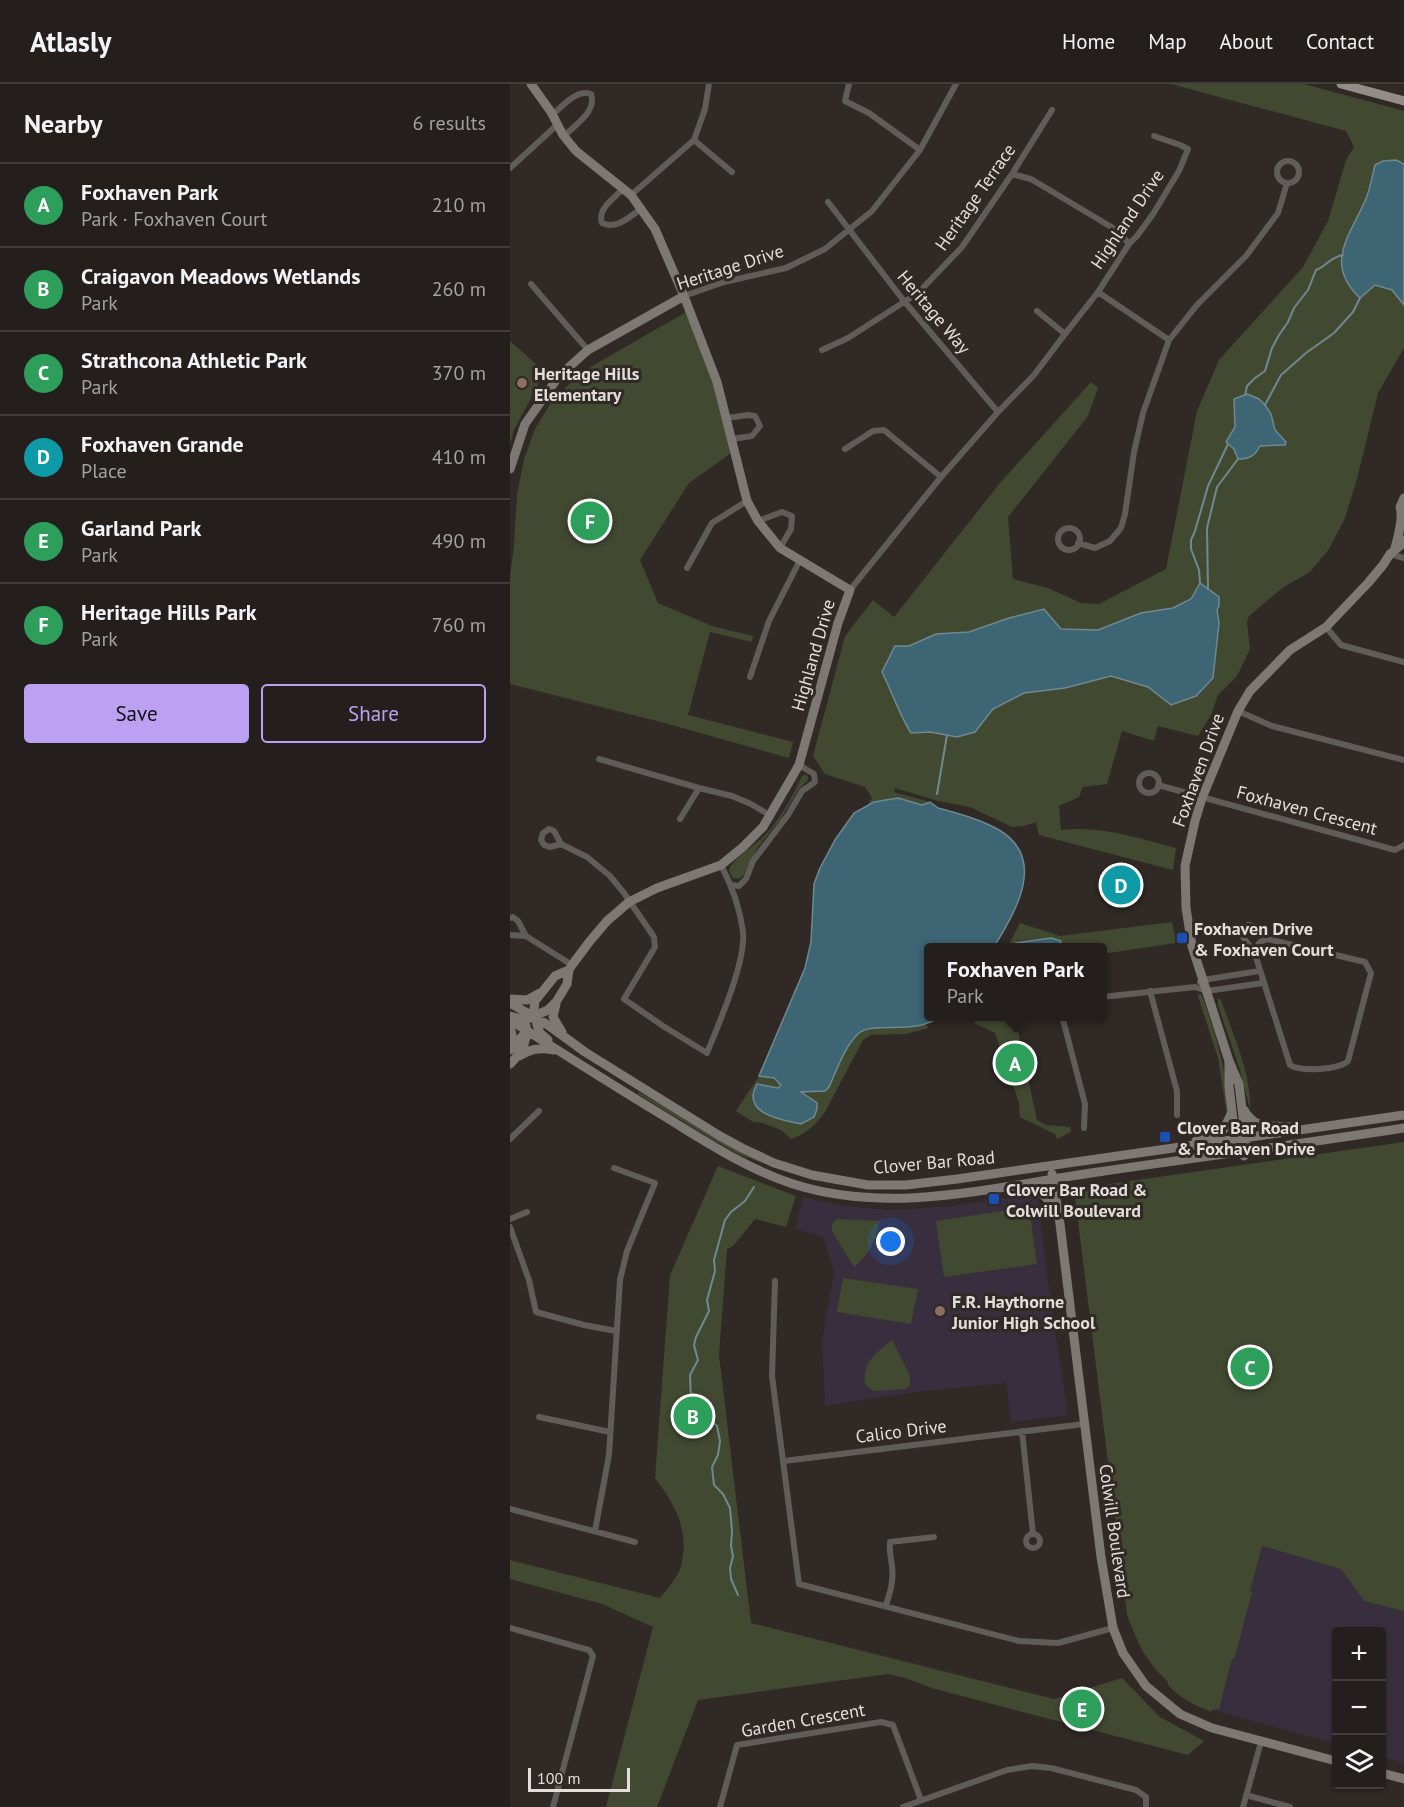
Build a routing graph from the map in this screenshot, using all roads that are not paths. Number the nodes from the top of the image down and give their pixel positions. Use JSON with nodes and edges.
{"nodes":[{"id":1,"x":531,"y":84,"type":"edge"},
{"id":2,"x":709,"y":84,"type":"edge"},
{"id":3,"x":849,"y":84,"type":"edge"},
{"id":4,"x":956,"y":84,"type":"edge"},
{"id":5,"x":1341,"y":84,"type":"edge"},
{"id":6,"x":1404,"y":101,"type":"edge"},
{"id":7,"x":1052,"y":110,"type":"dead end"},
{"id":8,"x":554,"y":120,"type":"junction"},
{"id":9,"x":564,"y":136,"type":"junction"},
{"id":10,"x":1154,"y":136,"type":"dead end"},
{"id":11,"x":694,"y":140,"type":"junction"},
{"id":12,"x":920,"y":150,"type":"junction"},
{"id":13,"x":510,"y":168,"type":"edge"},
{"id":14,"x":732,"y":172,"type":"dead end"},
{"id":15,"x":1012,"y":174,"type":"junction"},
{"id":16,"x":1287,"y":183,"type":"dead end"},
{"id":17,"x":627,"y":192,"type":"junction"},
{"id":18,"x":828,"y":202,"type":"dead end"},
{"id":19,"x":642,"y":208,"type":"junction"},
{"id":20,"x":849,"y":230,"type":"junction"},
{"id":21,"x":1129,"y":244,"type":"junction"},
{"id":22,"x":531,"y":284,"type":"dead end"},
{"id":23,"x":1098,"y":292,"type":"junction"},
{"id":24,"x":684,"y":296,"type":"junction"},
{"id":25,"x":904,"y":301,"type":"junction"},
{"id":26,"x":1037,"y":311,"type":"dead end"},
{"id":27,"x":1065,"y":334,"type":"junction"},
{"id":28,"x":1169,"y":340,"type":"junction"},
{"id":29,"x":588,"y":350,"type":"junction"},
{"id":30,"x":822,"y":350,"type":"dead end"},
{"id":31,"x":998,"y":412,"type":"junction"},
{"id":32,"x":727,"y":418,"type":"junction"},
{"id":33,"x":732,"y":439,"type":"junction"},
{"id":34,"x":845,"y":448,"type":"dead end"},
{"id":35,"x":510,"y":469,"type":"edge"},
{"id":36,"x":941,"y":477,"type":"junction"},
{"id":37,"x":1404,"y":498,"type":"edge"},
{"id":38,"x":747,"y":501,"type":"junction"},
{"id":39,"x":1404,"y":511,"type":"edge"},
{"id":40,"x":758,"y":521,"type":"junction"},
{"id":41,"x":1404,"y":540,"type":"edge"},
{"id":42,"x":1078,"y":543,"type":"dead end"},
{"id":43,"x":780,"y":548,"type":"junction"},
{"id":44,"x":1392,"y":552,"type":"junction"},
{"id":45,"x":1404,"y":558,"type":"edge"},
{"id":46,"x":800,"y":560,"type":"junction"},
{"id":47,"x":687,"y":568,"type":"dead end"},
{"id":48,"x":850,"y":590,"type":"junction"},
{"id":49,"x":1326,"y":627,"type":"junction"},
{"id":50,"x":1404,"y":662,"type":"edge"},
{"id":51,"x":750,"y":677,"type":"dead end"},
{"id":52,"x":1238,"y":711,"type":"junction"},
{"id":53,"x":599,"y":759,"type":"dead end"},
{"id":54,"x":1404,"y":760,"type":"edge"},
{"id":55,"x":799,"y":765,"type":"junction"},
{"id":56,"x":1158,"y":785,"type":"dead end"},
{"id":57,"x":699,"y":788,"type":"junction"},
{"id":58,"x":1202,"y":798,"type":"junction"},
{"id":59,"x":771,"y":816,"type":"junction"},
{"id":60,"x":680,"y":819,"type":"dead end"},
{"id":61,"x":561,"y":844,"type":"dead end"},
{"id":62,"x":1404,"y":845,"type":"edge"},
{"id":63,"x":721,"y":865,"type":"junction"},
{"id":64,"x":731,"y":885,"type":"junction"},
{"id":65,"x":629,"y":902,"type":"junction"},
{"id":66,"x":510,"y":918,"type":"edge"},
{"id":67,"x":510,"y":934,"type":"edge"},
{"id":68,"x":526,"y":936,"type":"junction"},
{"id":69,"x":1267,"y":939,"type":"junction"},
{"id":70,"x":1254,"y":951,"type":"junction"},
{"id":71,"x":571,"y":968,"type":"junction"},
{"id":72,"x":1259,"y":971,"type":"junction"},
{"id":73,"x":1203,"y":980,"type":"junction"},
{"id":74,"x":1263,"y":983,"type":"junction"},
{"id":75,"x":1195,"y":987,"type":"junction"},
{"id":76,"x":1150,"y":991,"type":"junction"},
{"id":77,"x":1207,"y":991,"type":"junction"},
{"id":78,"x":542,"y":992,"type":"junction"},
{"id":79,"x":1107,"y":996,"type":"edge"},
{"id":80,"x":556,"y":1002,"type":"junction"},
{"id":81,"x":510,"y":1003,"type":"edge"},
{"id":82,"x":510,"y":1018,"type":"edge"},
{"id":83,"x":530,"y":1018,"type":"junction"},
{"id":84,"x":1063,"y":1021,"type":"edge"},
{"id":85,"x":510,"y":1026,"type":"edge"},
{"id":86,"x":538,"y":1028,"type":"junction"},
{"id":87,"x":527,"y":1031,"type":"junction"},
{"id":88,"x":568,"y":1041,"type":"junction"},
{"id":89,"x":510,"y":1042,"type":"edge"},
{"id":90,"x":562,"y":1052,"type":"junction"},
{"id":91,"x":512,"y":1057,"type":"edge"},
{"id":92,"x":1237,"y":1108,"type":"junction"},
{"id":93,"x":539,"y":1111,"type":"dead end"},
{"id":94,"x":1177,"y":1115,"type":"dead end"},
{"id":95,"x":1404,"y":1115,"type":"edge"},
{"id":96,"x":1084,"y":1128,"type":"dead end"},
{"id":97,"x":1404,"y":1128,"type":"edge"},
{"id":98,"x":1305,"y":1129,"type":"junction"},
{"id":99,"x":1246,"y":1138,"type":"junction"},
{"id":100,"x":510,"y":1139,"type":"edge"},
{"id":101,"x":1235,"y":1139,"type":"junction"},
{"id":102,"x":1185,"y":1146,"type":"junction"},
{"id":103,"x":1242,"y":1152,"type":"junction"},
{"id":104,"x":1051,"y":1166,"type":"junction"},
{"id":105,"x":615,"y":1168,"type":"dead end"},
{"id":106,"x":1053,"y":1179,"type":"junction"},
{"id":107,"x":978,"y":1191,"type":"junction"},
{"id":108,"x":527,"y":1212,"type":"dead end"},
{"id":109,"x":510,"y":1219,"type":"edge"},
{"id":110,"x":1060,"y":1224,"type":"junction"},
{"id":111,"x":510,"y":1227,"type":"edge"},
{"id":112,"x":775,"y":1281,"type":"dead end"},
{"id":113,"x":616,"y":1330,"type":"junction"},
{"id":114,"x":539,"y":1417,"type":"dead end"},
{"id":115,"x":1084,"y":1424,"type":"junction"},
{"id":116,"x":1022,"y":1431,"type":"junction"},
{"id":117,"x":610,"y":1432,"type":"junction"},
{"id":118,"x":784,"y":1461,"type":"junction"},
{"id":119,"x":510,"y":1509,"type":"edge"},
{"id":120,"x":595,"y":1531,"type":"junction"},
{"id":121,"x":1033,"y":1534,"type":"dead end"},
{"id":122,"x":934,"y":1537,"type":"dead end"},
{"id":123,"x":635,"y":1542,"type":"dead end"},
{"id":124,"x":886,"y":1605,"type":"junction"},
{"id":125,"x":510,"y":1628,"type":"edge"},
{"id":126,"x":1113,"y":1628,"type":"junction"},
{"id":127,"x":1261,"y":1742,"type":"junction"},
{"id":128,"x":1332,"y":1760,"type":"edge"},
{"id":129,"x":1386,"y":1774,"type":"edge"},
{"id":130,"x":1404,"y":1779,"type":"edge"},
{"id":131,"x":1246,"y":1795,"type":"junction"},
{"id":132,"x":921,"y":1800,"type":"junction"},
{"id":133,"x":553,"y":1807,"type":"edge"},
{"id":134,"x":720,"y":1807,"type":"edge"},
{"id":135,"x":903,"y":1807,"type":"edge"},
{"id":136,"x":1146,"y":1807,"type":"edge"},
{"id":137,"x":1243,"y":1807,"type":"edge"},
{"id":138,"x":1290,"y":1807,"type":"edge"}],
"edges":[{"from":1,"to":8,"type":"street"},
{"from":2,"to":11,"type":"street"},
{"from":3,"to":12,"type":"street"},
{"from":4,"to":12,"type":"street","name":"Heritage Drive"},
{"from":5,"to":6,"type":"main road"},
{"from":7,"to":15,"type":"street","name":"Heritage Terrace"},
{"from":8,"to":9,"type":"street"},
{"from":8,"to":9,"type":"street"},
{"from":8,"to":13,"type":"street"},
{"from":9,"to":17,"type":"street"},
{"from":10,"to":21,"type":"street","name":"Highland Drive"},
{"from":11,"to":14,"type":"street"},
{"from":11,"to":17,"type":"street"},
{"from":12,"to":20,"type":"street","name":"Heritage Drive"},
{"from":15,"to":21,"type":"street"},
{"from":15,"to":25,"type":"street","name":"Heritage Terrace"},
{"from":16,"to":28,"type":"street"},
{"from":17,"to":19,"type":"street"},
{"from":17,"to":19,"type":"street"},
{"from":18,"to":20,"type":"street"},
{"from":19,"to":24,"type":"street"},
{"from":20,"to":24,"type":"street","name":"Heritage Drive"},
{"from":20,"to":25,"type":"street","name":"Heritage Way"},
{"from":21,"to":23,"type":"street","name":"Highland Drive"},
{"from":22,"to":29,"type":"street"},
{"from":23,"to":27,"type":"street","name":"Highland Drive"},
{"from":23,"to":28,"type":"street"},
{"from":24,"to":29,"type":"street","name":"Heritage Drive"},
{"from":24,"to":32,"type":"street"},
{"from":25,"to":30,"type":"street","name":"Heritage Terrace"},
{"from":25,"to":31,"type":"street","name":"Heritage Way"},
{"from":26,"to":27,"type":"street"},
{"from":27,"to":31,"type":"street","name":"Highland Drive"},
{"from":28,"to":42,"type":"street"},
{"from":29,"to":35,"type":"street","name":"Heritage Drive"},
{"from":31,"to":36,"type":"street","name":"Highland Drive"},
{"from":32,"to":33,"type":"street"},
{"from":32,"to":33,"type":"street"},
{"from":33,"to":38,"type":"street"},
{"from":34,"to":36,"type":"street"},
{"from":36,"to":48,"type":"street","name":"Highland Drive"},
{"from":37,"to":39,"type":"street","name":"Foxhaven Drive"},
{"from":38,"to":40,"type":"street"},
{"from":38,"to":47,"type":"street"},
{"from":39,"to":44,"type":"street","name":"Foxhaven Drive"},
{"from":40,"to":43,"type":"street"},
{"from":40,"to":43,"type":"street"},
{"from":41,"to":44,"type":"street","name":"Foxhaven Drive"},
{"from":43,"to":46,"type":"street"},
{"from":44,"to":45,"type":"street"},
{"from":44,"to":49,"type":"street","name":"Foxhaven Drive"},
{"from":46,"to":48,"type":"street"},
{"from":46,"to":51,"type":"street"},
{"from":48,"to":55,"type":"street","name":"Highland Drive"},
{"from":49,"to":50,"type":"street"},
{"from":49,"to":52,"type":"street","name":"Foxhaven Drive"},
{"from":52,"to":54,"type":"street"},
{"from":52,"to":58,"type":"street","name":"Foxhaven Drive"},
{"from":53,"to":57,"type":"street"},
{"from":55,"to":59,"type":"street","name":"Highland Drive"},
{"from":55,"to":64,"type":"street"},
{"from":56,"to":58,"type":"street","name":"Foxhaven Crescent"},
{"from":57,"to":59,"type":"street"},
{"from":57,"to":60,"type":"street"},
{"from":58,"to":62,"type":"street","name":"Foxhaven Crescent"},
{"from":58,"to":73,"type":"street","name":"Foxhaven Drive"},
{"from":59,"to":63,"type":"street","name":"Highland Drive"},
{"from":61,"to":65,"type":"street"},
{"from":63,"to":64,"type":"street"},
{"from":63,"to":65,"type":"street","name":"Highland Drive"},
{"from":64,"to":65,"type":"street"},
{"from":65,"to":71,"type":"street","name":"Highland Drive"},
{"from":66,"to":68,"type":"street"},
{"from":67,"to":68,"type":"street"},
{"from":68,"to":71,"type":"street"},
{"from":69,"to":70,"type":"street"},
{"from":69,"to":70,"type":"street"},
{"from":69,"to":74,"type":"street"},
{"from":70,"to":72,"type":"street"},
{"from":71,"to":78,"type":"street","name":"Highland Drive"},
{"from":71,"to":80,"type":"street","name":"Highland Drive"},
{"from":72,"to":73,"type":"street"},
{"from":72,"to":74,"type":"street"},
{"from":73,"to":75,"type":"street"},
{"from":73,"to":77,"type":"street","name":"Foxhaven Drive"},
{"from":74,"to":77,"type":"street"},
{"from":75,"to":76,"type":"street"},
{"from":75,"to":77,"type":"street"},
{"from":76,"to":79,"type":"street"},
{"from":76,"to":94,"type":"street"},
{"from":77,"to":92,"type":"street","name":"Foxhaven Drive"},
{"from":78,"to":81,"type":"street"},
{"from":78,"to":83,"type":"street","name":"Highland Drive"},
{"from":80,"to":83,"type":"street"},
{"from":80,"to":88,"type":"street"},
{"from":81,"to":83,"type":"street"},
{"from":82,"to":83,"type":"street"},
{"from":82,"to":87,"type":"street","name":"Clover Bar Road"},
{"from":83,"to":86,"type":"street"},
{"from":83,"to":87,"type":"street"},
{"from":83,"to":88,"type":"street","name":"Clover Bar Road"},
{"from":84,"to":96,"type":"street"},
{"from":85,"to":89,"type":"street"},
{"from":86,"to":87,"type":"street"},
{"from":86,"to":88,"type":"street"},
{"from":86,"to":90,"type":"street"},
{"from":87,"to":90,"type":"street","name":"Clover Bar Road"},
{"from":87,"to":91,"type":"street"},
{"from":88,"to":104,"type":"street","name":"Clover Bar Road"},
{"from":90,"to":91,"type":"street"},
{"from":90,"to":107,"type":"street","name":"Clover Bar Road"},
{"from":92,"to":98,"type":"street"},
{"from":92,"to":99,"type":"street","name":"Foxhaven Drive"},
{"from":92,"to":101,"type":"street","name":"Foxhaven Drive"},
{"from":92,"to":102,"type":"street"},
{"from":93,"to":100,"type":"street"},
{"from":95,"to":98,"type":"street","name":"Clover Bar Road"},
{"from":97,"to":103,"type":"street","name":"Clover Bar Road"},
{"from":98,"to":99,"type":"street","name":"Clover Bar Road"},
{"from":99,"to":101,"type":"street","name":"Clover Bar Road"},
{"from":99,"to":103,"type":"street","name":"Foxhaven Drive"},
{"from":101,"to":102,"type":"street","name":"Clover Bar Road"},
{"from":101,"to":103,"type":"street","name":"Foxhaven Drive"},
{"from":102,"to":104,"type":"street","name":"Clover Bar Road"},
{"from":103,"to":106,"type":"street","name":"Clover Bar Road"},
{"from":104,"to":106,"type":"street","name":"Colwill Boulevard"},
{"from":105,"to":113,"type":"street"},
{"from":106,"to":107,"type":"street","name":"Clover Bar Road"},
{"from":106,"to":110,"type":"street","name":"Colwill Boulevard"},
{"from":107,"to":110,"type":"street"},
{"from":108,"to":109,"type":"street"},
{"from":110,"to":115,"type":"street","name":"Colwill Boulevard"},
{"from":111,"to":113,"type":"street"},
{"from":112,"to":118,"type":"street"},
{"from":113,"to":117,"type":"street"},
{"from":114,"to":117,"type":"street"},
{"from":115,"to":116,"type":"street","name":"Calico Drive"},
{"from":115,"to":126,"type":"street","name":"Colwill Boulevard"},
{"from":116,"to":118,"type":"street","name":"Calico Drive"},
{"from":116,"to":121,"type":"street"},
{"from":117,"to":120,"type":"street"},
{"from":118,"to":124,"type":"street"},
{"from":119,"to":120,"type":"street"},
{"from":120,"to":123,"type":"street"},
{"from":122,"to":124,"type":"street"},
{"from":124,"to":126,"type":"street"},
{"from":125,"to":133,"type":"street"},
{"from":126,"to":127,"type":"street","name":"Colwill Boulevard"},
{"from":127,"to":128,"type":"street","name":"Colwill Boulevard"},
{"from":127,"to":131,"type":"street"},
{"from":129,"to":130,"type":"street"},
{"from":131,"to":137,"type":"street"},
{"from":131,"to":138,"type":"street"},
{"from":132,"to":134,"type":"street","name":"Garden Crescent"},
{"from":132,"to":135,"type":"street"},
{"from":132,"to":136,"type":"street"}]}
